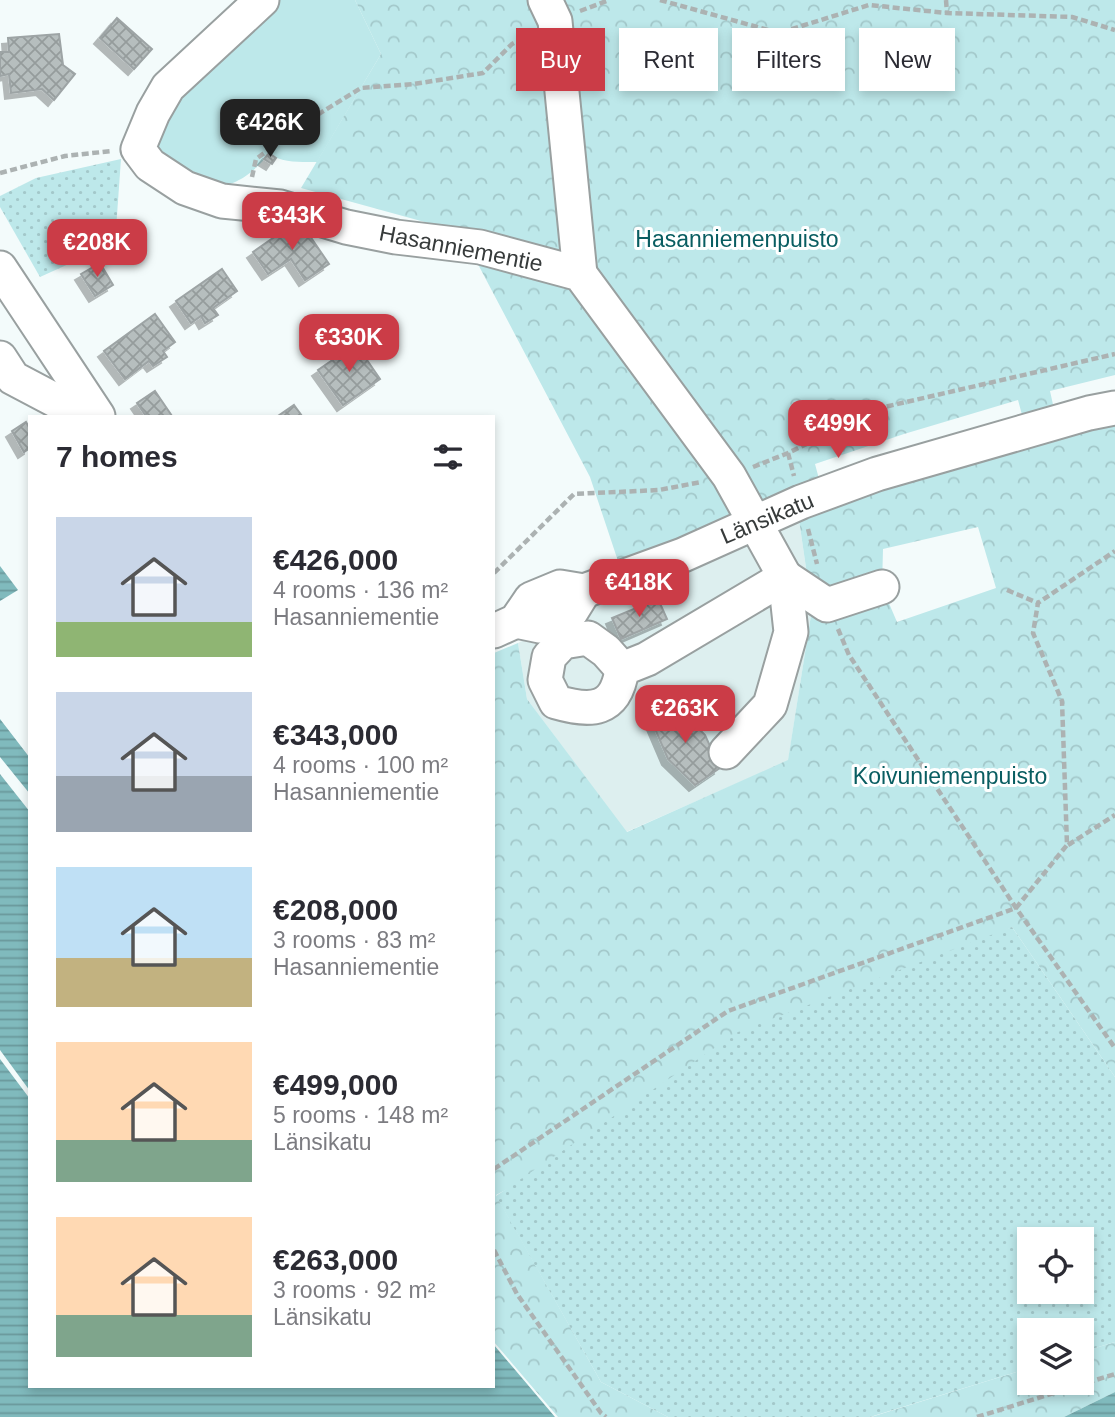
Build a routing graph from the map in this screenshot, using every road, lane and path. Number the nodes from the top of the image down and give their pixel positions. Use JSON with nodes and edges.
{"nodes":[{"id":1,"x":262,"y":0,"type":"edge"},
{"id":2,"x":660,"y":0,"type":"edge"},
{"id":3,"x":946,"y":0,"type":"edge"},
{"id":4,"x":551,"y":7,"type":"edge"},
{"id":5,"x":947,"y":13,"type":"junction"},
{"id":6,"x":1115,"y":30,"type":"edge"},
{"id":7,"x":138,"y":149,"type":"junction"},
{"id":8,"x":256,"y":159,"type":"dead end"},
{"id":9,"x":0,"y":173,"type":"edge"},
{"id":10,"x":0,"y":268,"type":"edge"},
{"id":11,"x":580,"y":274,"type":"junction"},
{"id":12,"x":1115,"y":354,"type":"edge"},
{"id":13,"x":7,"y":368,"type":"edge"},
{"id":14,"x":1115,"y":408,"type":"edge"},
{"id":15,"x":83,"y":415,"type":"edge"},
{"id":16,"x":97,"y":415,"type":"edge"},
{"id":17,"x":788,"y":453,"type":"junction"},
{"id":18,"x":729,"y":476,"type":"junction"},
{"id":19,"x":801,"y":502,"type":"junction"},
{"id":20,"x":755,"y":521,"type":"junction"},
{"id":21,"x":1115,"y":551,"type":"edge"},
{"id":22,"x":495,"y":572,"type":"edge"},
{"id":23,"x":785,"y":577,"type":"junction"},
{"id":24,"x":882,"y":586,"type":"dead end"},
{"id":25,"x":1007,"y":590,"type":"dead end"},
{"id":26,"x":581,"y":596,"type":"junction"},
{"id":27,"x":1038,"y":603,"type":"junction"},
{"id":28,"x":827,"y":605,"type":"junction"},
{"id":29,"x":505,"y":626,"type":"edge"},
{"id":30,"x":588,"y":638,"type":"junction"},
{"id":31,"x":622,"y":669,"type":"junction"},
{"id":32,"x":726,"y":752,"type":"dead end"},
{"id":33,"x":1115,"y":815,"type":"edge"},
{"id":34,"x":1067,"y":845,"type":"junction"},
{"id":35,"x":1016,"y":908,"type":"junction"},
{"id":36,"x":1115,"y":1048,"type":"edge"},
{"id":37,"x":495,"y":1169,"type":"edge"},
{"id":38,"x":495,"y":1252,"type":"edge"},
{"id":39,"x":1115,"y":1374,"type":"edge"},
{"id":40,"x":607,"y":1417,"type":"edge"},
{"id":41,"x":977,"y":1417,"type":"edge"}],
"edges":[{"from":1,"to":7,"type":"street"},
{"from":2,"to":5,"type":"path"},
{"from":3,"to":5,"type":"path"},
{"from":4,"to":8,"type":"path"},
{"from":4,"to":11,"type":"street","name":"Hasanniementie"},
{"from":5,"to":6,"type":"path"},
{"from":7,"to":9,"type":"path"},
{"from":7,"to":11,"type":"street","name":"Hasanniementie"},
{"from":10,"to":16,"type":"street"},
{"from":11,"to":18,"type":"street"},
{"from":12,"to":17,"type":"path"},
{"from":13,"to":15,"type":"street"},
{"from":14,"to":19,"type":"street","name":"Länsikatu"},
{"from":17,"to":18,"type":"path"},
{"from":17,"to":19,"type":"path"},
{"from":18,"to":20,"type":"street"},
{"from":18,"to":22,"type":"path"},
{"from":19,"to":20,"type":"street","name":"Länsikatu"},
{"from":19,"to":28,"type":"path"},
{"from":20,"to":23,"type":"street"},
{"from":20,"to":26,"type":"street","name":"Länsikatu"},
{"from":21,"to":27,"type":"path"},
{"from":23,"to":28,"type":"street"},
{"from":23,"to":31,"type":"street"},
{"from":23,"to":32,"type":"street"},
{"from":24,"to":28,"type":"street"},
{"from":25,"to":27,"type":"path"},
{"from":26,"to":29,"type":"street","name":"Länsikatu"},
{"from":26,"to":30,"type":"street"},
{"from":27,"to":34,"type":"path"},
{"from":28,"to":35,"type":"path"},
{"from":30,"to":31,"type":"street"},
{"from":30,"to":31,"type":"street"},
{"from":33,"to":34,"type":"path"},
{"from":34,"to":35,"type":"path"},
{"from":35,"to":36,"type":"path"},
{"from":35,"to":37,"type":"path"},
{"from":38,"to":40,"type":"path"},
{"from":39,"to":41,"type":"path"}]}
